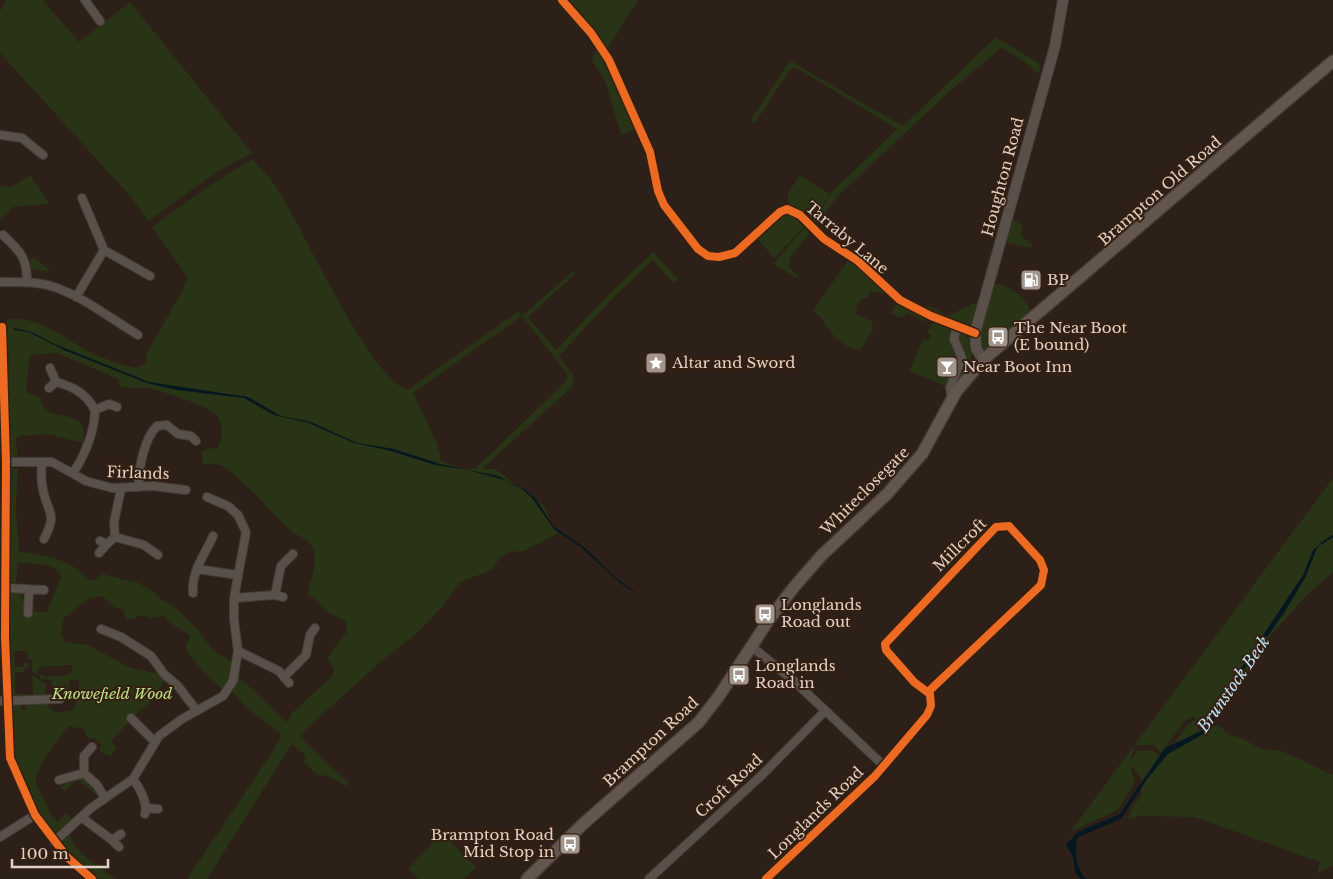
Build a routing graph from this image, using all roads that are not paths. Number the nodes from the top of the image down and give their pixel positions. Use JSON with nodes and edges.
{"nodes":[{"id":1,"x":85,"y":0,"type":"edge"},
{"id":2,"x":562,"y":0,"type":"edge"},
{"id":3,"x":1063,"y":0,"type":"edge"},
{"id":4,"x":100,"y":21,"type":"dead end"},
{"id":5,"x":1333,"y":61,"type":"edge"},
{"id":6,"x":0,"y":136,"type":"edge"},
{"id":7,"x":43,"y":155,"type":"dead end"},
{"id":8,"x":82,"y":198,"type":"dead end"},
{"id":9,"x":3,"y":235,"type":"dead end"},
{"id":10,"x":104,"y":250,"type":"junction"},
{"id":11,"x":150,"y":276,"type":"dead end"},
{"id":12,"x":0,"y":282,"type":"edge"},
{"id":13,"x":27,"y":282,"type":"junction"},
{"id":14,"x":76,"y":297,"type":"junction"},
{"id":15,"x":957,"y":326,"type":"junction"},
{"id":16,"x":2,"y":327,"type":"dead end"},
{"id":17,"x":975,"y":332,"type":"junction"},
{"id":18,"x":138,"y":335,"type":"dead end"},
{"id":19,"x":1006,"y":342,"type":"joint"},
{"id":20,"x":983,"y":360,"type":"junction"},
{"id":21,"x":50,"y":368,"type":"dead end"},
{"id":22,"x":56,"y":382,"type":"junction"},
{"id":23,"x":48,"y":388,"type":"dead end"},
{"id":24,"x":952,"y":399,"type":"junction"},
{"id":25,"x":116,"y":407,"type":"dead end"},
{"id":26,"x":95,"y":410,"type":"junction"},
{"id":27,"x":192,"y":427,"type":"dead end"},
{"id":28,"x":187,"y":434,"type":"junction"},
{"id":29,"x":196,"y":441,"type":"dead end"},
{"id":30,"x":6,"y":462,"type":"junction"},
{"id":31,"x":42,"y":462,"type":"junction"},
{"id":32,"x":73,"y":473,"type":"junction"},
{"id":33,"x":139,"y":487,"type":"junction"},
{"id":34,"x":121,"y":489,"type":"junction"},
{"id":35,"x":186,"y":490,"type":"dead end"},
{"id":36,"x":207,"y":497,"type":"dead end"},
{"id":37,"x":213,"y":536,"type":"dead end"},
{"id":38,"x":115,"y":537,"type":"junction"},
{"id":39,"x":44,"y":539,"type":"dead end"},
{"id":40,"x":99,"y":552,"type":"dead end"},
{"id":41,"x":293,"y":554,"type":"dead end"},
{"id":42,"x":158,"y":556,"type":"dead end"},
{"id":43,"x":3,"y":560,"type":"edge"},
{"id":44,"x":197,"y":569,"type":"junction"},
{"id":45,"x":238,"y":575,"type":"junction"},
{"id":46,"x":6,"y":588,"type":"junction"},
{"id":47,"x":29,"y":589,"type":"junction"},
{"id":48,"x":44,"y":590,"type":"dead end"},
{"id":49,"x":193,"y":593,"type":"dead end"},
{"id":50,"x":234,"y":598,"type":"junction"},
{"id":51,"x":776,"y":611,"type":"joint"},
{"id":52,"x":28,"y":613,"type":"dead end"},
{"id":53,"x":316,"y":627,"type":"dead end"},
{"id":54,"x":102,"y":629,"type":"dead end"},
{"id":55,"x":751,"y":646,"type":"junction"},
{"id":56,"x":238,"y":651,"type":"junction"},
{"id":57,"x":928,"y":692,"type":"junction"},
{"id":58,"x":60,"y":699,"type":"dead end"},
{"id":59,"x":4,"y":700,"type":"edge"},
{"id":60,"x":197,"y":711,"type":"junction"},
{"id":61,"x":825,"y":711,"type":"junction"},
{"id":62,"x":131,"y":718,"type":"dead end"},
{"id":63,"x":155,"y":742,"type":"junction"},
{"id":64,"x":92,"y":747,"type":"dead end"},
{"id":65,"x":884,"y":766,"type":"junction"},
{"id":66,"x":84,"y":773,"type":"junction"},
{"id":67,"x":133,"y":779,"type":"junction"},
{"id":68,"x":59,"y":780,"type":"dead end"},
{"id":69,"x":105,"y":798,"type":"junction"},
{"id":70,"x":158,"y":809,"type":"dead end"},
{"id":71,"x":35,"y":816,"type":"junction"},
{"id":72,"x":81,"y":818,"type":"junction"},
{"id":73,"x":120,"y":834,"type":"dead end"},
{"id":74,"x":0,"y":837,"type":"edge"},
{"id":75,"x":112,"y":840,"type":"junction"},
{"id":76,"x":54,"y":842,"type":"junction"},
{"id":77,"x":119,"y":847,"type":"dead end"},
{"id":78,"x":92,"y":879,"type":"edge"},
{"id":79,"x":526,"y":879,"type":"edge"},
{"id":80,"x":649,"y":879,"type":"edge"},
{"id":81,"x":766,"y":879,"type":"edge"}],
"edges":[{"from":1,"to":4,"type":"street"},
{"from":2,"to":15,"type":"street","name":"Tarraby Lane"},
{"from":3,"to":17,"type":"street","name":"Houghton Road"},
{"from":5,"to":19,"type":"main road","name":"Brampton Old Road"},
{"from":6,"to":7,"type":"street"},
{"from":8,"to":10,"type":"street"},
{"from":9,"to":13,"type":"street"},
{"from":10,"to":11,"type":"street"},
{"from":10,"to":14,"type":"street"},
{"from":12,"to":13,"type":"street"},
{"from":13,"to":14,"type":"street"},
{"from":14,"to":18,"type":"street"},
{"from":15,"to":17,"type":"street","name":"Tarraby Lane"},
{"from":15,"to":24,"type":"street"},
{"from":16,"to":30,"type":"street"},
{"from":17,"to":20,"type":"street","name":"Houghton Road"},
{"from":19,"to":20,"type":"main road","name":"Whiteclosegate"},
{"from":20,"to":24,"type":"main road","name":"Whiteclosegate"},
{"from":21,"to":22,"type":"street"},
{"from":22,"to":23,"type":"street"},
{"from":22,"to":26,"type":"street"},
{"from":24,"to":51,"type":"main road","name":"Whiteclosegate"},
{"from":25,"to":26,"type":"street"},
{"from":26,"to":32,"type":"street"},
{"from":27,"to":28,"type":"street"},
{"from":28,"to":29,"type":"street"},
{"from":28,"to":33,"type":"street"},
{"from":30,"to":31,"type":"street","name":"Firlands"},
{"from":30,"to":43,"type":"street"},
{"from":31,"to":32,"type":"street","name":"Firlands"},
{"from":31,"to":39,"type":"street"},
{"from":32,"to":34,"type":"street","name":"Firlands"},
{"from":33,"to":34,"type":"street","name":"Firlands"},
{"from":33,"to":35,"type":"street","name":"Firlands"},
{"from":34,"to":38,"type":"street"},
{"from":36,"to":45,"type":"street"},
{"from":37,"to":44,"type":"street"},
{"from":38,"to":40,"type":"street"},
{"from":38,"to":42,"type":"street"},
{"from":41,"to":50,"type":"street"},
{"from":43,"to":46,"type":"street"},
{"from":44,"to":45,"type":"street"},
{"from":44,"to":49,"type":"street"},
{"from":45,"to":50,"type":"street"},
{"from":46,"to":47,"type":"street"},
{"from":46,"to":59,"type":"street"},
{"from":47,"to":48,"type":"street"},
{"from":47,"to":52,"type":"street"},
{"from":50,"to":56,"type":"street"},
{"from":51,"to":55,"type":"main road","name":"Brampton Road"},
{"from":53,"to":56,"type":"street"},
{"from":54,"to":60,"type":"street"},
{"from":55,"to":61,"type":"street","name":"Longlands Road"},
{"from":55,"to":79,"type":"main road","name":"Brampton Road"},
{"from":56,"to":60,"type":"street"},
{"from":57,"to":57,"type":"street","name":"Millcroft"},
{"from":57,"to":65,"type":"street"},
{"from":58,"to":59,"type":"street"},
{"from":59,"to":71,"type":"street"},
{"from":60,"to":63,"type":"street"},
{"from":61,"to":65,"type":"street","name":"Longlands Road"},
{"from":61,"to":80,"type":"street","name":"Croft Road"},
{"from":62,"to":63,"type":"street"},
{"from":63,"to":67,"type":"street"},
{"from":64,"to":66,"type":"street"},
{"from":65,"to":81,"type":"street","name":"Longlands Road"},
{"from":66,"to":68,"type":"street"},
{"from":66,"to":69,"type":"street"},
{"from":67,"to":69,"type":"street"},
{"from":67,"to":70,"type":"street"},
{"from":69,"to":72,"type":"street"},
{"from":71,"to":74,"type":"street"},
{"from":71,"to":76,"type":"street"},
{"from":72,"to":75,"type":"street"},
{"from":72,"to":76,"type":"street"},
{"from":73,"to":75,"type":"street"},
{"from":75,"to":77,"type":"street"},
{"from":76,"to":78,"type":"street"}]}
